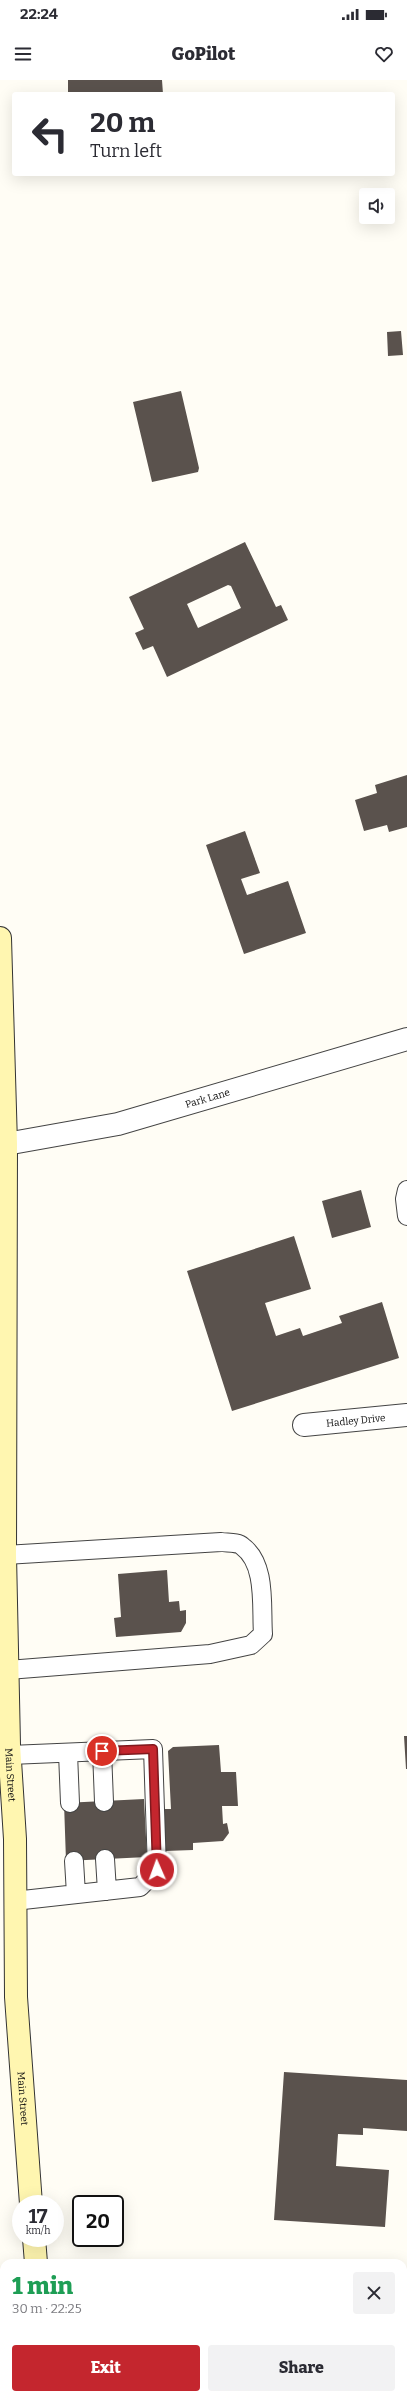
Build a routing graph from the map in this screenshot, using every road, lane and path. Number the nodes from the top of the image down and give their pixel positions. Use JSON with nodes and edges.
{"nodes":[{"id":1,"x":0,"y":938,"type":"edge"},
{"id":2,"x":407,"y":1040,"type":"edge"},
{"id":3,"x":6,"y":1144,"type":"junction"},
{"id":4,"x":407,"y":1190,"type":"edge"},
{"id":5,"x":407,"y":1216,"type":"edge"},
{"id":6,"x":407,"y":1415,"type":"edge"},
{"id":7,"x":304,"y":1424,"type":"dead end"},
{"id":8,"x":5,"y":1555,"type":"junction"},
{"id":9,"x":8,"y":1670,"type":"junction"},
{"id":10,"x":102,"y":1751,"type":"junction"},
{"id":11,"x":68,"y":1753,"type":"junction"},
{"id":12,"x":10,"y":1755,"type":"junction"},
{"id":13,"x":104,"y":1802,"type":"dead end"},
{"id":14,"x":70,"y":1803,"type":"dead end"},
{"id":15,"x":105,"y":1859,"type":"dead end"},
{"id":16,"x":74,"y":1861,"type":"dead end"},
{"id":17,"x":107,"y":1891,"type":"junction"},
{"id":18,"x":76,"y":1894,"type":"junction"},
{"id":19,"x":14,"y":1901,"type":"junction"},
{"id":20,"x":30,"y":2195,"type":"edge"},
{"id":21,"x":35,"y":2247,"type":"edge"},
{"id":22,"x":36,"y":2259,"type":"edge"}],
"edges":[{"from":1,"to":3,"type":"main road","name":"Main Street"},
{"from":2,"to":3,"type":"street","name":"Park Lane"},
{"from":3,"to":8,"type":"main road","name":"Main Street"},
{"from":4,"to":5,"type":"lane"},
{"from":6,"to":7,"type":"street","name":"Hadley Drive"},
{"from":8,"to":9,"type":"main road","name":"Main Street"},
{"from":8,"to":9,"type":"lane"},
{"from":9,"to":12,"type":"main road","name":"Main Street"},
{"from":10,"to":11,"type":"lane"},
{"from":10,"to":13,"type":"lane"},
{"from":10,"to":17,"type":"lane"},
{"from":11,"to":12,"type":"lane"},
{"from":11,"to":14,"type":"lane"},
{"from":12,"to":19,"type":"main road","name":"Main Street"},
{"from":15,"to":17,"type":"lane"},
{"from":16,"to":18,"type":"lane"},
{"from":17,"to":18,"type":"lane"},
{"from":18,"to":19,"type":"lane"},
{"from":19,"to":20,"type":"main road","name":"Main Street"},
{"from":21,"to":22,"type":"main road"}]}
